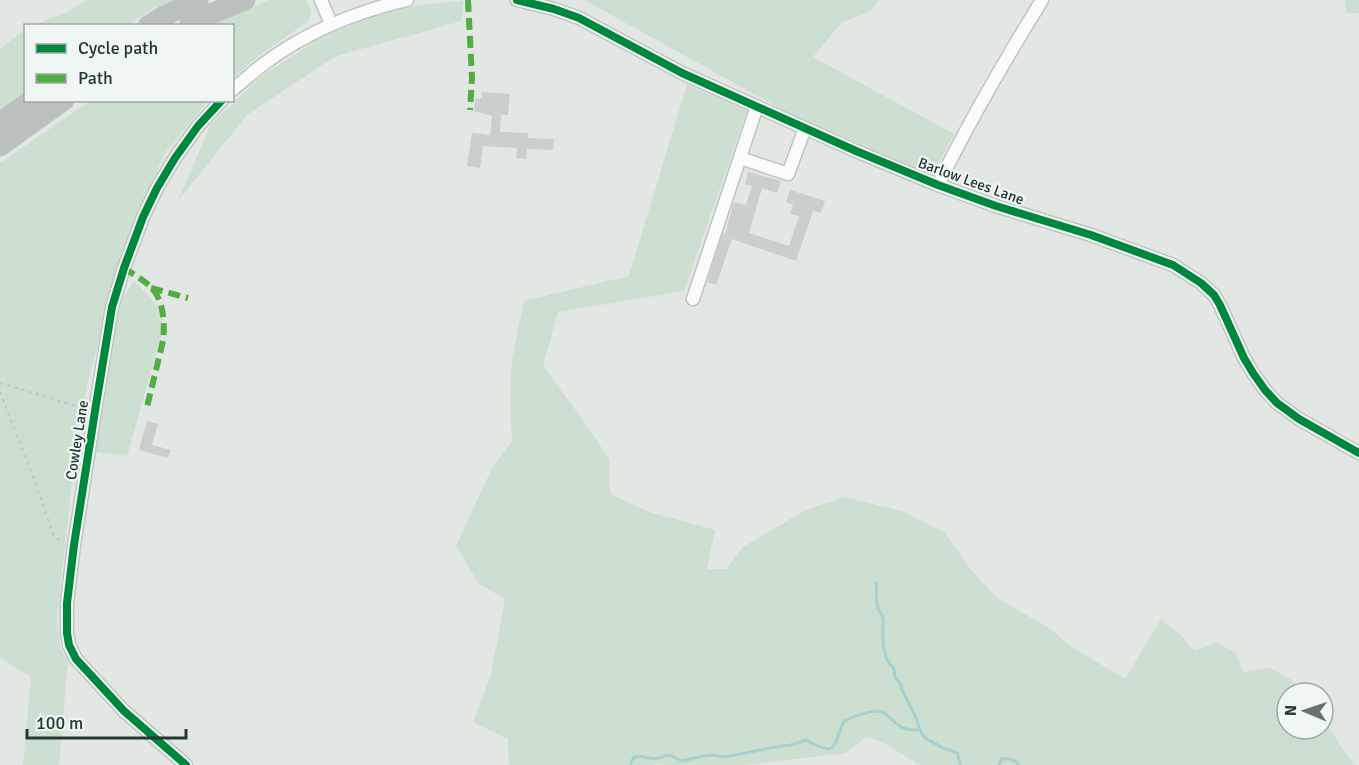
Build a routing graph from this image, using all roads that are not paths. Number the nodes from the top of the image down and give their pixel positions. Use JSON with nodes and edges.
{"nodes":[{"id":1,"x":198,"y":0,"type":"edge"},
{"id":2,"x":245,"y":0,"type":"edge"},
{"id":3,"x":321,"y":0,"type":"edge"},
{"id":4,"x":407,"y":0,"type":"edge"},
{"id":5,"x":517,"y":0,"type":"edge"},
{"id":6,"x":1042,"y":0,"type":"edge"},
{"id":7,"x":151,"y":24,"type":"edge"},
{"id":8,"x":192,"y":24,"type":"edge"},
{"id":9,"x":331,"y":24,"type":"junction"},
{"id":10,"x":234,"y":88,"type":"edge"},
{"id":11,"x":29,"y":102,"type":"edge"},
{"id":12,"x":61,"y":102,"type":"edge"},
{"id":13,"x":220,"y":102,"type":"edge"},
{"id":14,"x":757,"y":106,"type":"junction"},
{"id":15,"x":0,"y":123,"type":"edge"},
{"id":16,"x":805,"y":128,"type":"junction"},
{"id":17,"x":0,"y":146,"type":"edge"},
{"id":18,"x":740,"y":158,"type":"junction"},
{"id":19,"x":938,"y":185,"type":"junction"},
{"id":20,"x":693,"y":299,"type":"dead end"},
{"id":21,"x":1359,"y":453,"type":"edge"},
{"id":22,"x":186,"y":765,"type":"edge"}],
"edges":[{"from":1,"to":7,"type":"highway"},
{"from":2,"to":8,"type":"highway"},
{"from":3,"to":9,"type":"street"},
{"from":4,"to":9,"type":"street"},
{"from":5,"to":14,"type":"street","name":"Barlow Lees Lane"},
{"from":6,"to":19,"type":"street"},
{"from":9,"to":10,"type":"street"},
{"from":11,"to":15,"type":"highway"},
{"from":12,"to":17,"type":"highway"},
{"from":13,"to":22,"type":"street","name":"Cowley Lane"},
{"from":14,"to":16,"type":"street","name":"Barlow Lees Lane"},
{"from":14,"to":18,"type":"street"},
{"from":16,"to":18,"type":"street"},
{"from":16,"to":19,"type":"street","name":"Barlow Lees Lane"},
{"from":18,"to":20,"type":"street"},
{"from":19,"to":21,"type":"street","name":"Barlow Lees Lane"}]}
